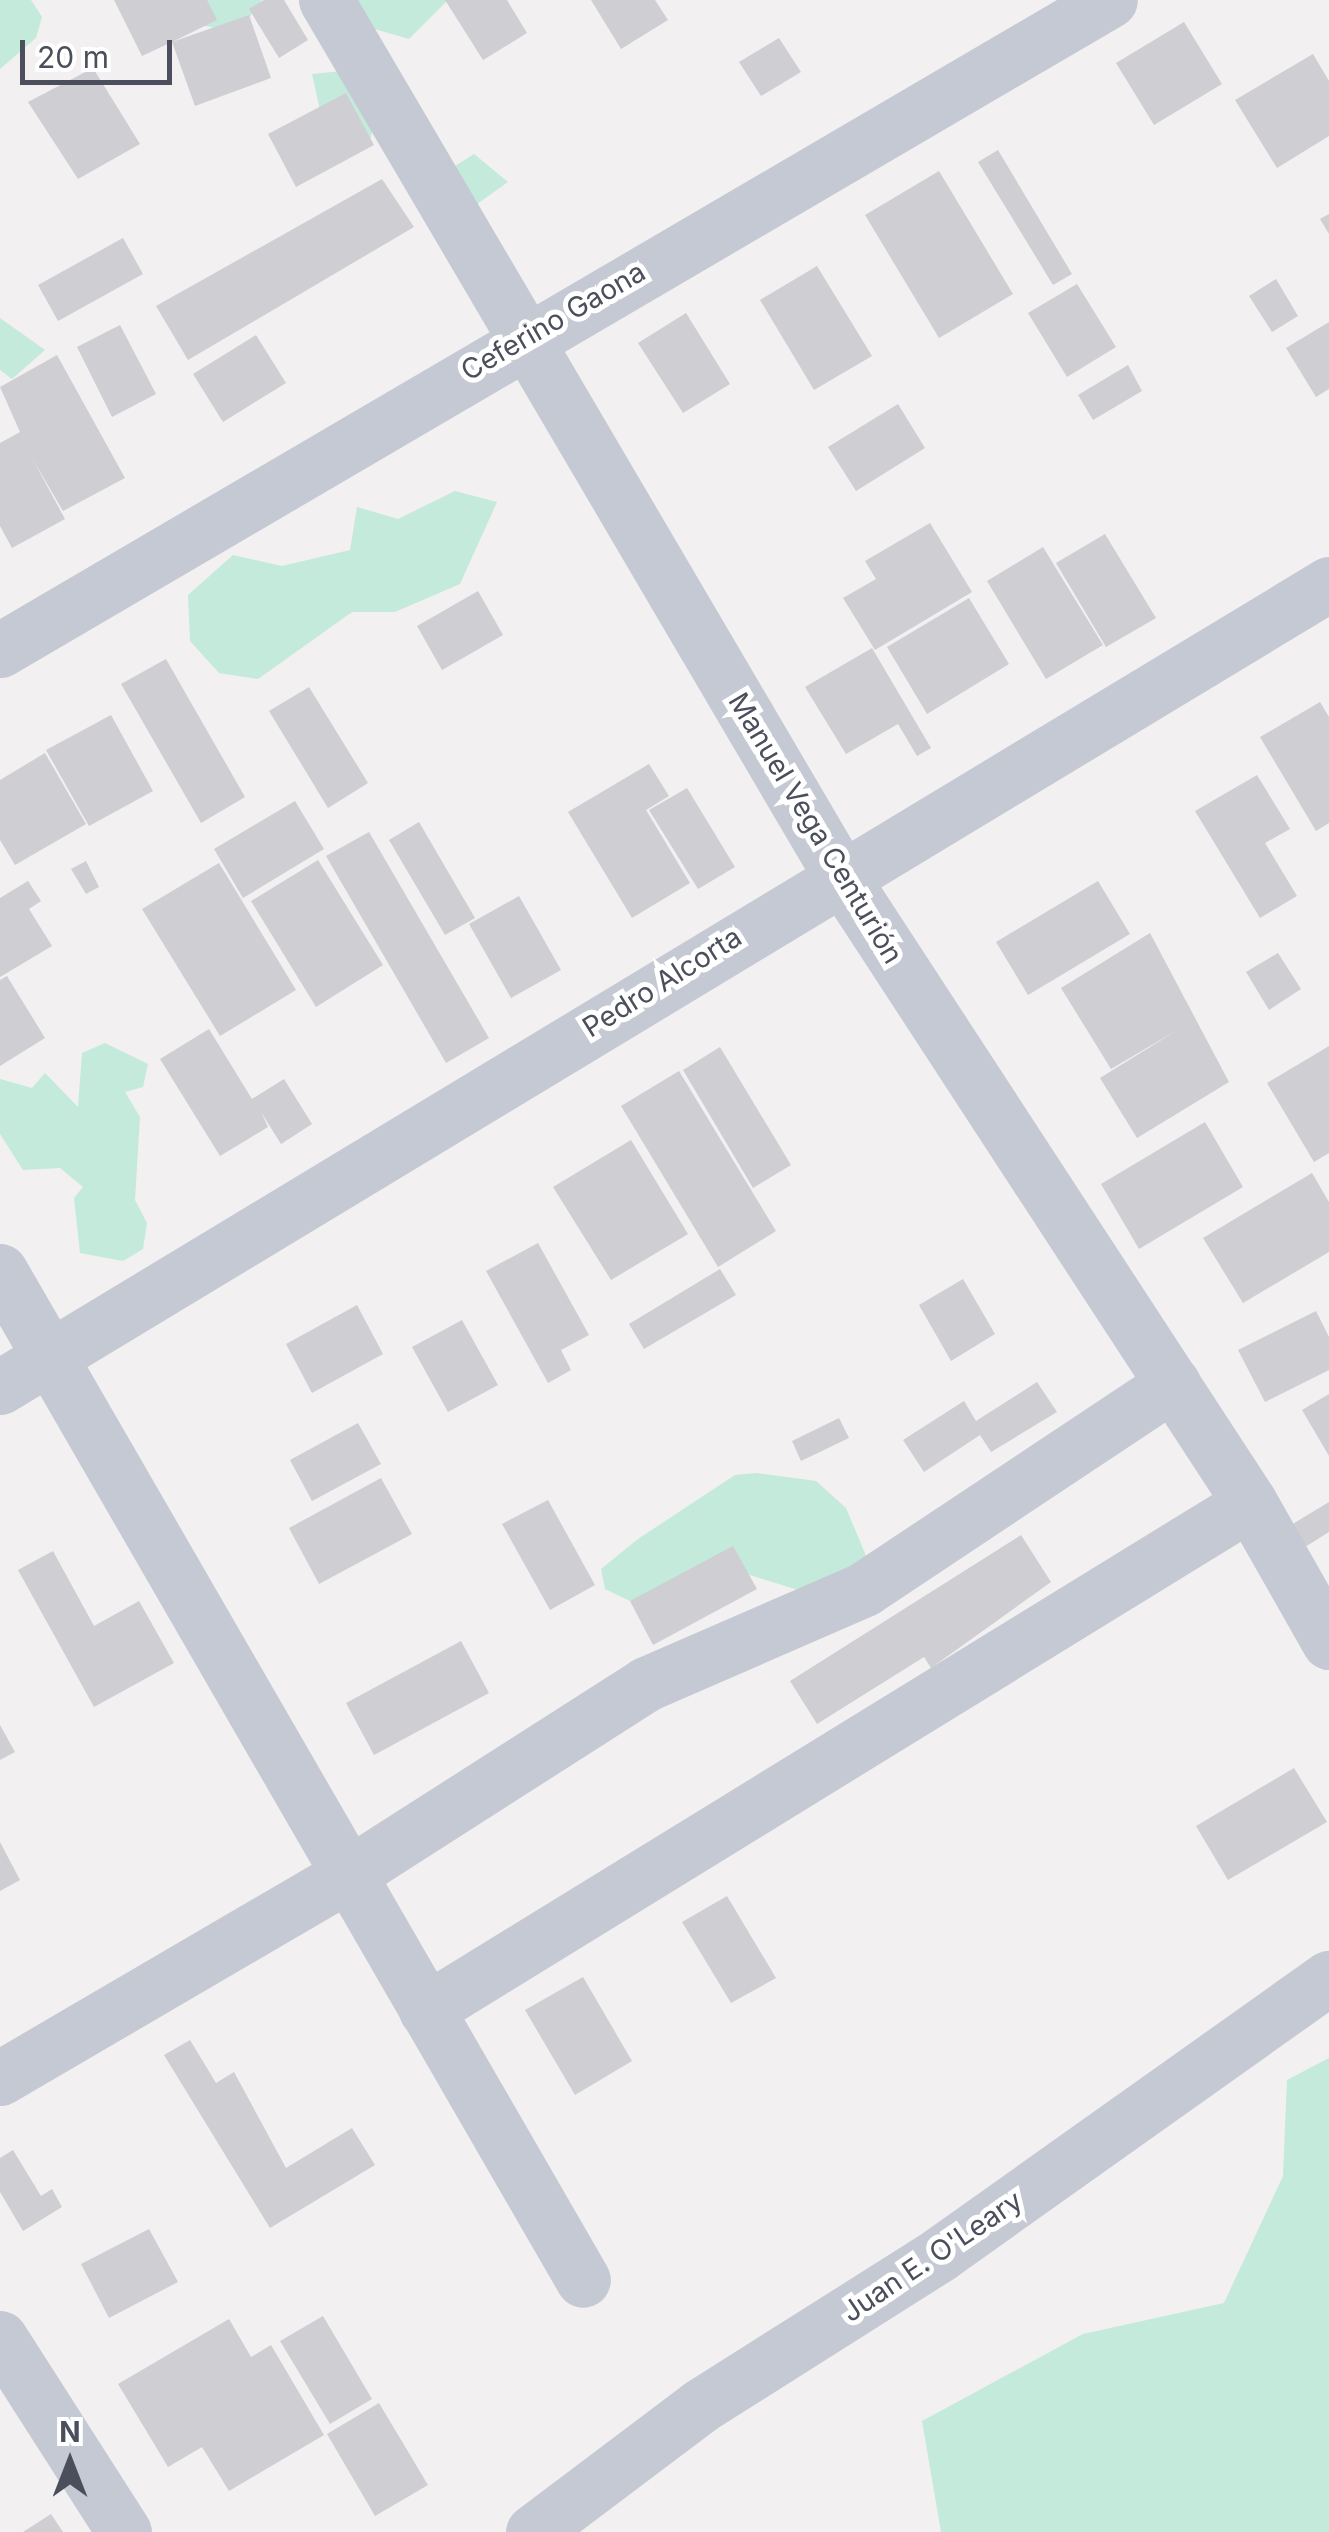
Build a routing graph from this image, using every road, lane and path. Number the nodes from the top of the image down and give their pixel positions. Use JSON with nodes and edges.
{"nodes":[{"id":1,"x":326,"y":0,"type":"edge"},
{"id":2,"x":1110,"y":0,"type":"edge"},
{"id":3,"x":524,"y":336,"type":"junction"},
{"id":4,"x":1329,"y":584,"type":"edge"},
{"id":5,"x":0,"y":650,"type":"edge"},
{"id":6,"x":839,"y":873,"type":"junction"},
{"id":7,"x":0,"y":1271,"type":"edge"},
{"id":8,"x":50,"y":1358,"type":"junction"},
{"id":9,"x":1173,"y":1384,"type":"junction"},
{"id":10,"x":0,"y":1387,"type":"edge"},
{"id":11,"x":1250,"y":1503,"type":"junction"},
{"id":12,"x":1329,"y":1642,"type":"edge"},
{"id":13,"x":349,"y":1874,"type":"junction"},
{"id":14,"x":1329,"y":1978,"type":"edge"},
{"id":15,"x":426,"y":2010,"type":"junction"},
{"id":16,"x":0,"y":2078,"type":"edge"},
{"id":17,"x":582,"y":2280,"type":"dead end"},
{"id":18,"x":0,"y":2338,"type":"edge"},
{"id":19,"x":124,"y":2532,"type":"edge"},
{"id":20,"x":533,"y":2532,"type":"edge"}],
"edges":[{"from":1,"to":3,"type":"street","name":"Manuel Vega Centurión"},
{"from":2,"to":3,"type":"street","name":"Ceferino Gaona"},
{"from":3,"to":5,"type":"street","name":"Ceferino Gaona"},
{"from":3,"to":6,"type":"street","name":"Manuel Vega Centurión"},
{"from":4,"to":6,"type":"street","name":"Pedro Alcorta"},
{"from":6,"to":8,"type":"street","name":"Pedro Alcorta"},
{"from":6,"to":9,"type":"street","name":"Manuel Vega Centurión"},
{"from":7,"to":8,"type":"street"},
{"from":8,"to":10,"type":"street","name":"Pedro Alcorta"},
{"from":8,"to":13,"type":"street"},
{"from":9,"to":11,"type":"street","name":"Manuel Vega Centurión"},
{"from":9,"to":13,"type":"street"},
{"from":11,"to":12,"type":"street","name":"Manuel Vega Centurión"},
{"from":11,"to":15,"type":"street"},
{"from":13,"to":15,"type":"street"},
{"from":13,"to":16,"type":"street"},
{"from":14,"to":20,"type":"street","name":"Juan E. O'Leary"},
{"from":15,"to":17,"type":"street"},
{"from":18,"to":19,"type":"street"}]}
